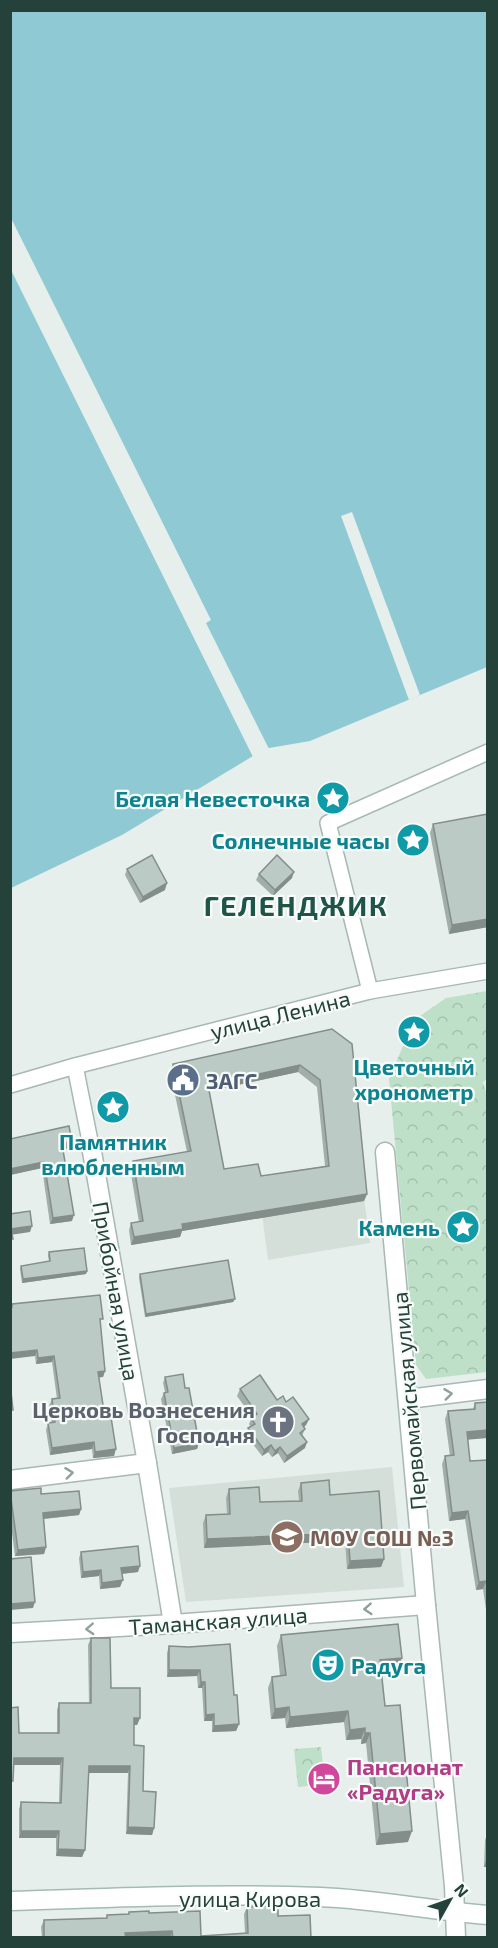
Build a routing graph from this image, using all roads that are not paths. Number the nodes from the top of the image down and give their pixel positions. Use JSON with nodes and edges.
{"nodes":[{"id":1,"x":488,"y":752,"type":"edge"},
{"id":2,"x":488,"y":971,"type":"edge"},
{"id":3,"x":370,"y":991,"type":"junction"},
{"id":4,"x":75,"y":1066,"type":"junction"},
{"id":5,"x":10,"y":1085,"type":"edge"},
{"id":6,"x":91,"y":1146,"type":"joint"},
{"id":7,"x":385,"y":1152,"type":"dead end"},
{"id":8,"x":488,"y":1389,"type":"edge"},
{"id":9,"x":408,"y":1399,"type":"junction"},
{"id":10,"x":147,"y":1463,"type":"junction"},
{"id":11,"x":10,"y":1480,"type":"edge"},
{"id":12,"x":426,"y":1605,"type":"junction"},
{"id":13,"x":173,"y":1624,"type":"junction"},
{"id":14,"x":10,"y":1633,"type":"edge"},
{"id":15,"x":10,"y":1900,"type":"edge"},
{"id":16,"x":455,"y":1913,"type":"junction"},
{"id":17,"x":488,"y":1915,"type":"edge"},
{"id":18,"x":456,"y":1938,"type":"edge"}],
"edges":[{"from":1,"to":3,"type":"street"},
{"from":2,"to":3,"type":"street","name":"улица Ленина"},
{"from":3,"to":4,"type":"street","name":"улица Ленина"},
{"from":4,"to":5,"type":"street","name":"улица Ленина"},
{"from":4,"to":6,"type":"street","name":"Прибойная улица"},
{"from":6,"to":10,"type":"street","name":"Прибойная улица"},
{"from":7,"to":9,"type":"street","name":"Первомайская улица"},
{"from":9,"to":8,"type":"street","one_way":true},
{"from":9,"to":12,"type":"street","name":"Первомайская улица"},
{"from":11,"to":10,"type":"street","one_way":true},
{"from":10,"to":13,"type":"street","name":"Прибойная улица"},
{"from":12,"to":13,"type":"street","name":"Таманская улица","one_way":true},
{"from":12,"to":16,"type":"street","name":"Первомайская улица"},
{"from":13,"to":14,"type":"street","name":"Таманская улица","one_way":true},
{"from":15,"to":16,"type":"street","name":"улица Кирова"},
{"from":16,"to":17,"type":"street","name":"улица Кирова"},
{"from":16,"to":18,"type":"street","name":"Первомайская улица"}]}
